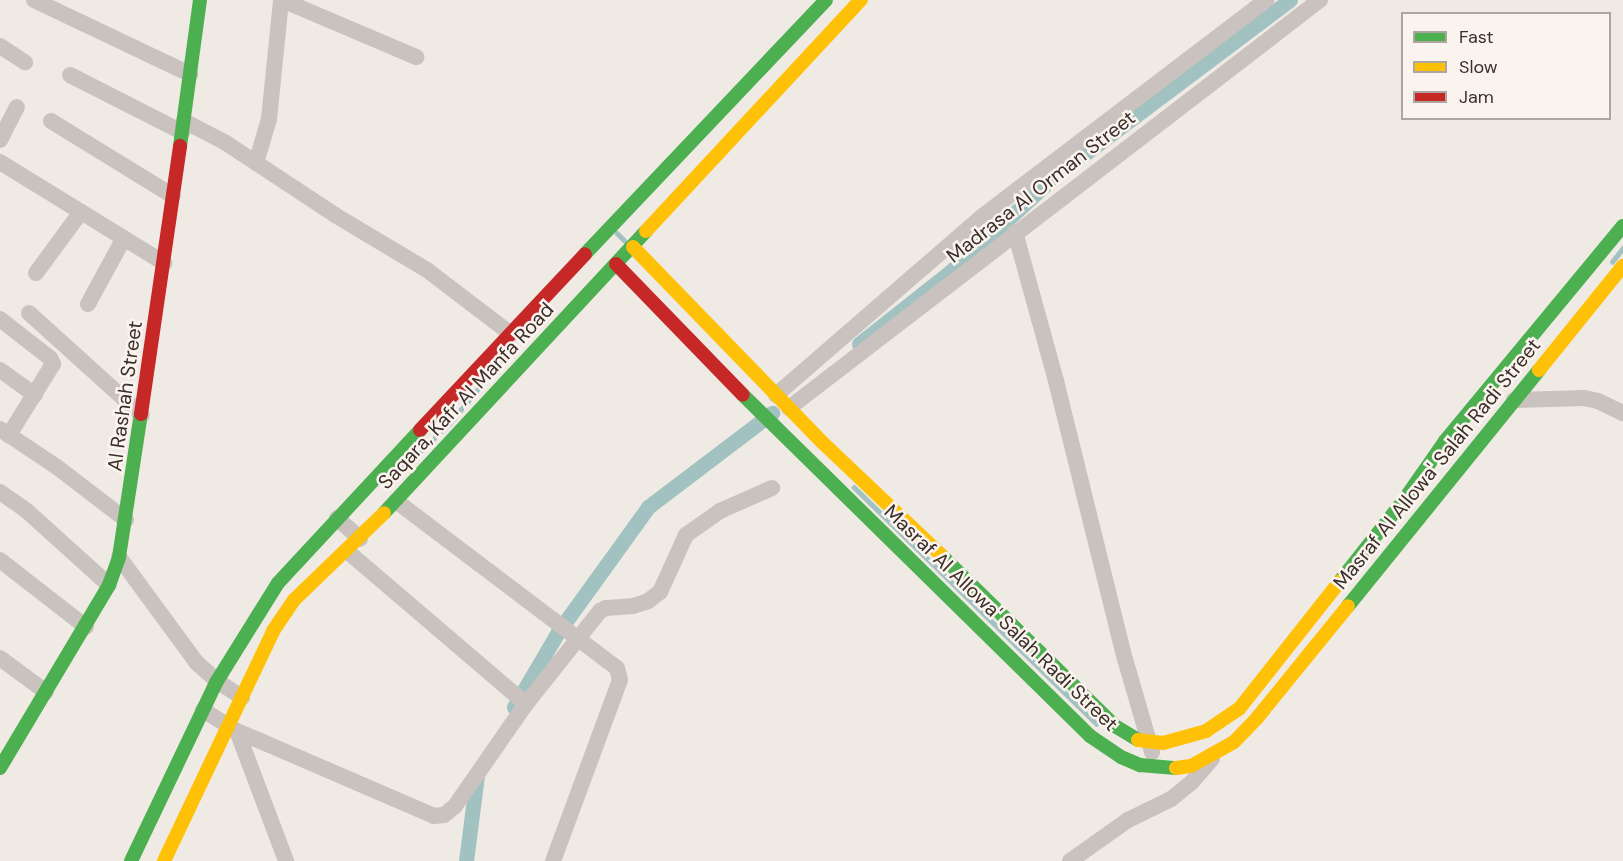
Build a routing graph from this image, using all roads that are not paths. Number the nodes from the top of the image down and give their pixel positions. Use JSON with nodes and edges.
{"nodes":[{"id":1,"x":34,"y":0,"type":"edge"},
{"id":2,"x":200,"y":0,"type":"edge"},
{"id":3,"x":281,"y":0,"type":"edge"},
{"id":4,"x":826,"y":0,"type":"edge"},
{"id":5,"x":861,"y":0,"type":"edge"},
{"id":6,"x":1266,"y":0,"type":"edge"},
{"id":7,"x":1320,"y":0,"type":"edge"},
{"id":8,"x":806,"y":38,"type":"junction"},
{"id":9,"x":0,"y":46,"type":"edge"},
{"id":10,"x":416,"y":57,"type":"dead end"},
{"id":11,"x":25,"y":62,"type":"dead end"},
{"id":12,"x":190,"y":74,"type":"junction"},
{"id":13,"x":70,"y":75,"type":"dead end"},
{"id":14,"x":16,"y":107,"type":"dead end"},
{"id":15,"x":51,"y":121,"type":"dead end"},
{"id":16,"x":183,"y":127,"type":"junction"},
{"id":17,"x":0,"y":140,"type":"edge"},
{"id":18,"x":0,"y":162,"type":"edge"},
{"id":19,"x":256,"y":163,"type":"junction"},
{"id":20,"x":174,"y":196,"type":"junction"},
{"id":21,"x":81,"y":212,"type":"junction"},
{"id":22,"x":1623,"y":226,"type":"edge"},
{"id":23,"x":1015,"y":232,"type":"junction"},
{"id":24,"x":124,"y":238,"type":"junction"},
{"id":25,"x":633,"y":247,"type":"junction"},
{"id":26,"x":164,"y":263,"type":"junction"},
{"id":27,"x":616,"y":264,"type":"junction"},
{"id":28,"x":1623,"y":266,"type":"edge"},
{"id":29,"x":36,"y":273,"type":"dead end"},
{"id":30,"x":88,"y":304,"type":"dead end"},
{"id":31,"x":28,"y":312,"type":"dead end"},
{"id":32,"x":0,"y":319,"type":"edge"},
{"id":33,"x":511,"y":334,"type":"junction"},
{"id":34,"x":503,"y":364,"type":"junction"},
{"id":35,"x":0,"y":370,"type":"edge"},
{"id":36,"x":34,"y":395,"type":"junction"},
{"id":37,"x":776,"y":395,"type":"junction"},
{"id":38,"x":1514,"y":400,"type":"junction"},
{"id":39,"x":789,"y":408,"type":"junction"},
{"id":40,"x":758,"y":410,"type":"junction"},
{"id":41,"x":1623,"y":413,"type":"edge"},
{"id":42,"x":142,"y":415,"type":"junction"},
{"id":43,"x":4,"y":432,"type":"edge"},
{"id":44,"x":823,"y":443,"type":"junction"},
{"id":45,"x":808,"y":460,"type":"junction"},
{"id":46,"x":772,"y":488,"type":"dead end"},
{"id":47,"x":0,"y":492,"type":"edge"},
{"id":48,"x":396,"y":501,"type":"junction"},
{"id":49,"x":900,"y":514,"type":"junction"},
{"id":50,"x":126,"y":520,"type":"junction"},
{"id":51,"x":340,"y":520,"type":"junction"},
{"id":52,"x":884,"y":533,"type":"junction"},
{"id":53,"x":357,"y":537,"type":"junction"},
{"id":54,"x":347,"y":552,"type":"junction"},
{"id":55,"x":119,"y":557,"type":"junction"},
{"id":56,"x":0,"y":560,"type":"edge"},
{"id":57,"x":109,"y":585,"type":"junction"},
{"id":58,"x":86,"y":627,"type":"junction"},
{"id":59,"x":578,"y":638,"type":"junction"},
{"id":60,"x":0,"y":658,"type":"edge"},
{"id":61,"x":217,"y":681,"type":"junction"},
{"id":62,"x":46,"y":692,"type":"junction"},
{"id":63,"x":242,"y":696,"type":"junction"},
{"id":64,"x":526,"y":704,"type":"junction"},
{"id":65,"x":203,"y":710,"type":"junction"},
{"id":66,"x":233,"y":729,"type":"junction"},
{"id":67,"x":1150,"y":742,"type":"junction"},
{"id":68,"x":1216,"y":754,"type":"junction"},
{"id":69,"x":1155,"y":767,"type":"junction"},
{"id":70,"x":0,"y":768,"type":"edge"},
{"id":71,"x":131,"y":861,"type":"edge"},
{"id":72,"x":164,"y":861,"type":"edge"},
{"id":73,"x":286,"y":861,"type":"edge"},
{"id":74,"x":553,"y":861,"type":"edge"},
{"id":75,"x":1070,"y":861,"type":"edge"}],
"edges":[{"from":1,"to":12,"type":"street"},
{"from":2,"to":12,"type":"street","name":"Al Rashah Street"},
{"from":3,"to":10,"type":"street"},
{"from":3,"to":19,"type":"street"},
{"from":4,"to":8,"type":"street","name":"Saqara, Kafr Al Manfa Road"},
{"from":5,"to":8,"type":"street","name":"Saqara, Kafr Al Manfa Road"},
{"from":6,"to":37,"type":"street","name":"Madrasa Al Orman Street"},
{"from":7,"to":23,"type":"street","name":"Madrasa Al Orman Street"},
{"from":8,"to":25,"type":"street","name":"Saqara, Kafr Al Manfa Road"},
{"from":8,"to":33,"type":"street","name":"Saqara, Kafr Al Manfa Road"},
{"from":9,"to":11,"type":"street"},
{"from":12,"to":16,"type":"street","name":"Al Rashah Street"},
{"from":13,"to":16,"type":"street"},
{"from":14,"to":17,"type":"street"},
{"from":15,"to":20,"type":"street"},
{"from":16,"to":19,"type":"street"},
{"from":16,"to":20,"type":"street","name":"Al Rashah Street"},
{"from":18,"to":21,"type":"street"},
{"from":19,"to":33,"type":"street"},
{"from":20,"to":26,"type":"street","name":"Al Rashah Street"},
{"from":21,"to":24,"type":"street"},
{"from":21,"to":29,"type":"street"},
{"from":22,"to":67,"type":"street","name":"Masraf Al Allowa' Salah Radi Street"},
{"from":23,"to":39,"type":"street","name":"Madrasa Al Orman Street"},
{"from":23,"to":67,"type":"street"},
{"from":24,"to":26,"type":"street"},
{"from":24,"to":30,"type":"street"},
{"from":25,"to":27,"type":"street","name":"Saqara, Kafr Al Manfa Road"},
{"from":25,"to":37,"type":"street","name":"Masraf Al Allowa' Salah Radi Street"},
{"from":26,"to":42,"type":"street","name":"Al Rashah Street"},
{"from":27,"to":34,"type":"street","name":"Saqara, Kafr Al Manfa Road"},
{"from":27,"to":40,"type":"street","name":"Masraf Al Allowa' Salah Radi Street"},
{"from":28,"to":38,"type":"street","name":"Masraf Al Allowa' Salah Radi Street"},
{"from":31,"to":42,"type":"street"},
{"from":32,"to":36,"type":"street"},
{"from":33,"to":34,"type":"street","name":"Saqara, Kafr Al Manfa Road"},
{"from":34,"to":48,"type":"street","name":"Saqara, Kafr Al Manfa Road"},
{"from":34,"to":51,"type":"street","name":"Saqara, Kafr Al Manfa Road"},
{"from":35,"to":36,"type":"street"},
{"from":36,"to":43,"type":"street"},
{"from":37,"to":39,"type":"street","name":"Masraf Al Allowa' Salah Radi Street"},
{"from":37,"to":40,"type":"street"},
{"from":38,"to":41,"type":"street"},
{"from":38,"to":68,"type":"street","name":"Masraf Al Allowa' Salah Radi Street"},
{"from":39,"to":44,"type":"street","name":"Masraf Al Allowa' Salah Radi Street"},
{"from":40,"to":45,"type":"street","name":"Masraf Al Allowa' Salah Radi Street"},
{"from":42,"to":50,"type":"street","name":"Al Rashah Street"},
{"from":43,"to":50,"type":"street"},
{"from":44,"to":45,"type":"street"},
{"from":44,"to":49,"type":"street","name":"Masraf Al Allowa' Salah Radi Street"},
{"from":45,"to":52,"type":"street","name":"Masraf Al Allowa' Salah Radi Street"},
{"from":46,"to":59,"type":"street"},
{"from":47,"to":57,"type":"street"},
{"from":48,"to":53,"type":"street","name":"Saqara, Kafr Al Manfa Road"},
{"from":48,"to":59,"type":"street"},
{"from":49,"to":52,"type":"street"},
{"from":49,"to":67,"type":"street","name":"Masraf Al Allowa' Salah Radi Street"},
{"from":50,"to":55,"type":"street","name":"Al Rashah Street"},
{"from":51,"to":53,"type":"street"},
{"from":51,"to":61,"type":"street","name":"Saqara, Kafr Al Manfa Road"},
{"from":52,"to":69,"type":"street","name":"Masraf Al Allowa' Salah Radi Street"},
{"from":53,"to":54,"type":"street","name":"Saqara, Kafr Al Manfa Road"},
{"from":54,"to":63,"type":"street","name":"Saqara, Kafr Al Manfa Road"},
{"from":54,"to":64,"type":"street"},
{"from":55,"to":57,"type":"street","name":"Al Rashah Street"},
{"from":55,"to":61,"type":"street"},
{"from":56,"to":58,"type":"street"},
{"from":57,"to":58,"type":"street","name":"Al Rashah Street"},
{"from":58,"to":62,"type":"street","name":"Al Rashah Street"},
{"from":59,"to":64,"type":"street"},
{"from":59,"to":74,"type":"street"},
{"from":60,"to":62,"type":"street"},
{"from":61,"to":63,"type":"street"},
{"from":61,"to":65,"type":"street","name":"Saqara, Kafr Al Manfa Road"},
{"from":62,"to":70,"type":"street","name":"Al Rashah Street"},
{"from":63,"to":66,"type":"street","name":"Saqara, Kafr Al Manfa Road"},
{"from":64,"to":66,"type":"street"},
{"from":65,"to":66,"type":"street"},
{"from":65,"to":71,"type":"street","name":"Saqara, Kafr Al Manfa Road"},
{"from":66,"to":72,"type":"street","name":"Saqara, Kafr Al Manfa Road"},
{"from":66,"to":73,"type":"street"},
{"from":67,"to":69,"type":"street"},
{"from":68,"to":69,"type":"street","name":"Masraf Al Allowa' Salah Radi Street"},
{"from":68,"to":75,"type":"street"}]}
